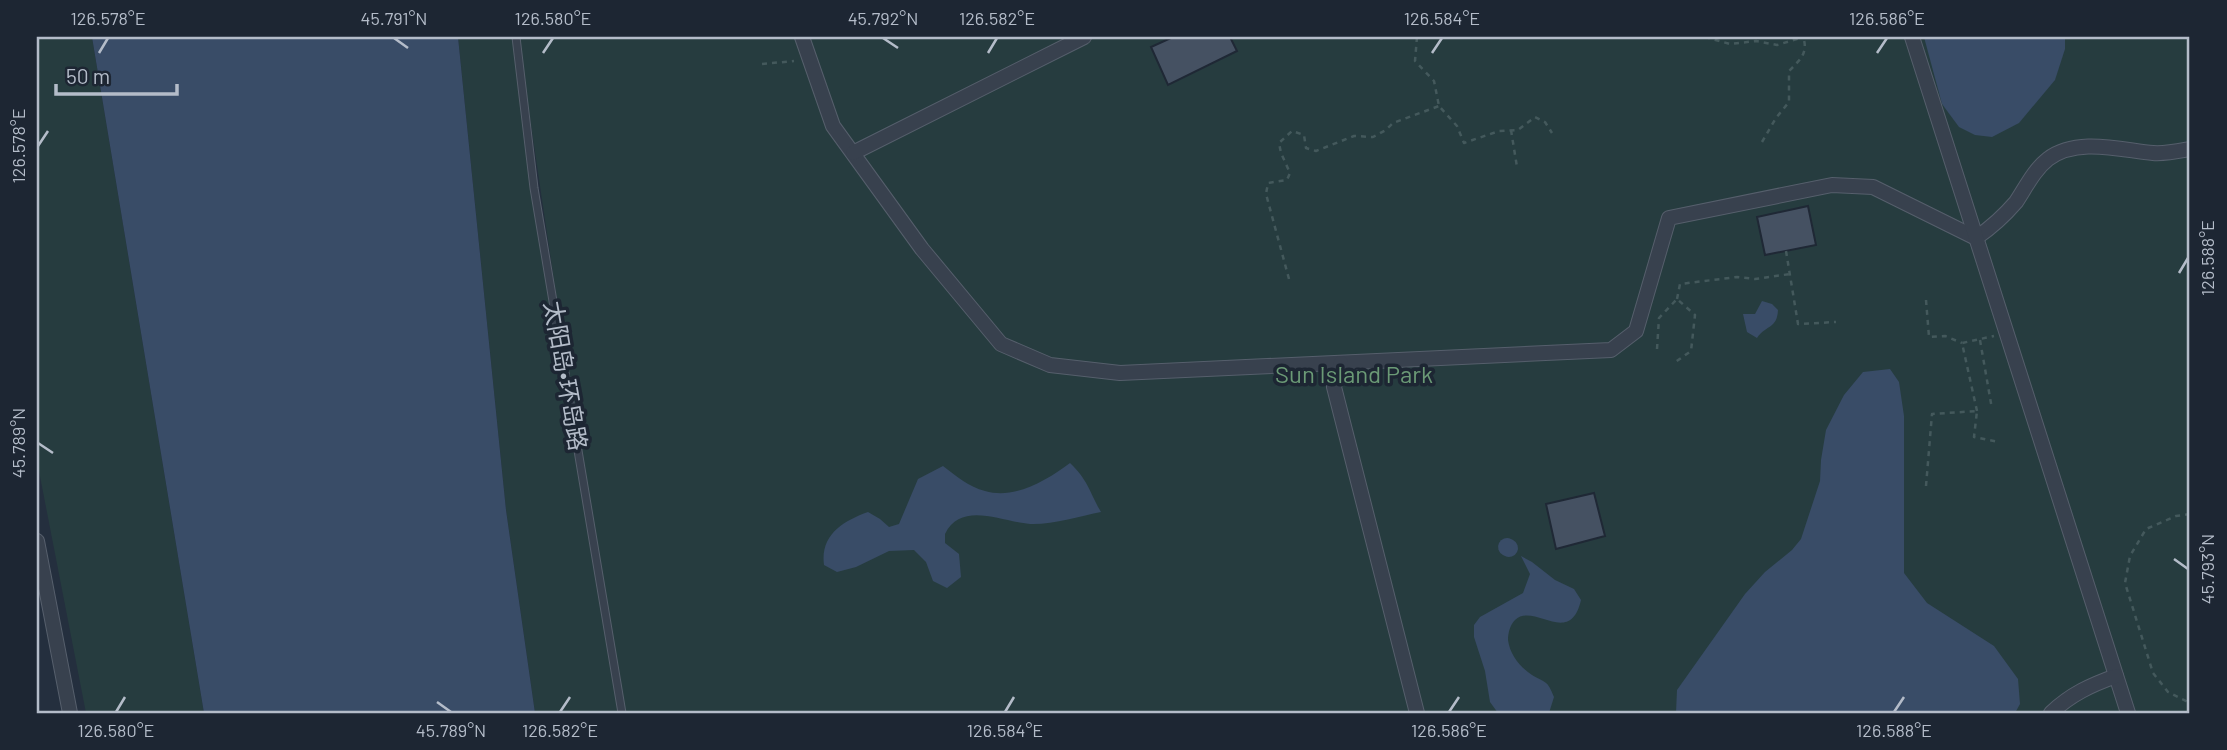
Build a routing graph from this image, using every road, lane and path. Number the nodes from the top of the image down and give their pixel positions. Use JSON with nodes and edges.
{"nodes":[{"id":1,"x":516,"y":37,"type":"edge"},
{"id":2,"x":802,"y":37,"type":"edge"},
{"id":3,"x":1084,"y":37,"type":"edge"},
{"id":4,"x":1417,"y":37,"type":"edge"},
{"id":5,"x":1705,"y":37,"type":"edge"},
{"id":6,"x":1804,"y":37,"type":"edge"},
{"id":7,"x":1912,"y":37,"type":"edge"},
{"id":8,"x":809,"y":60,"type":"junction"},
{"id":9,"x":762,"y":64,"type":"dead end"},
{"id":10,"x":1439,"y":106,"type":"junction"},
{"id":11,"x":1511,"y":130,"type":"junction"},
{"id":12,"x":1552,"y":133,"type":"dead end"},
{"id":13,"x":1762,"y":142,"type":"dead end"},
{"id":14,"x":2190,"y":149,"type":"edge"},
{"id":15,"x":853,"y":153,"type":"junction"},
{"id":16,"x":1517,"y":167,"type":"dead end"},
{"id":17,"x":1976,"y":238,"type":"junction"},
{"id":18,"x":1786,"y":251,"type":"dead end"},
{"id":19,"x":1790,"y":274,"type":"junction"},
{"id":20,"x":1289,"y":279,"type":"dead end"},
{"id":21,"x":1677,"y":299,"type":"junction"},
{"id":22,"x":1926,"y":300,"type":"dead end"},
{"id":23,"x":1836,"y":322,"type":"dead end"},
{"id":24,"x":2007,"y":332,"type":"junction"},
{"id":25,"x":1979,"y":339,"type":"junction"},
{"id":26,"x":1962,"y":343,"type":"junction"},
{"id":27,"x":1657,"y":349,"type":"dead end"},
{"id":28,"x":1340,"y":363,"type":"junction"},
{"id":29,"x":1674,"y":363,"type":"dead end"},
{"id":30,"x":1992,"y":409,"type":"dead end"},
{"id":31,"x":1978,"y":411,"type":"junction"},
{"id":32,"x":1999,"y":442,"type":"dead end"},
{"id":33,"x":1926,"y":486,"type":"dead end"},
{"id":34,"x":2190,"y":514,"type":"edge"},
{"id":35,"x":37,"y":541,"type":"edge"},
{"id":36,"x":2116,"y":676,"type":"junction"},
{"id":37,"x":2190,"y":703,"type":"edge"},
{"id":38,"x":70,"y":713,"type":"edge"},
{"id":39,"x":622,"y":713,"type":"edge"},
{"id":40,"x":1417,"y":713,"type":"edge"},
{"id":41,"x":2051,"y":713,"type":"edge"},
{"id":42,"x":2128,"y":713,"type":"edge"}],
"edges":[{"from":1,"to":39,"type":"lane","name":"太阳岛•环岛路"},
{"from":2,"to":8,"type":"street"},
{"from":3,"to":15,"type":"street"},
{"from":4,"to":10,"type":"path"},
{"from":5,"to":6,"type":"path"},
{"from":6,"to":13,"type":"path"},
{"from":7,"to":17,"type":"street"},
{"from":8,"to":9,"type":"path"},
{"from":8,"to":15,"type":"street"},
{"from":10,"to":11,"type":"path"},
{"from":10,"to":20,"type":"path"},
{"from":11,"to":12,"type":"path"},
{"from":11,"to":16,"type":"path"},
{"from":14,"to":17,"type":"street"},
{"from":15,"to":28,"type":"street"},
{"from":17,"to":24,"type":"street"},
{"from":17,"to":28,"type":"street"},
{"from":18,"to":19,"type":"path"},
{"from":19,"to":21,"type":"path"},
{"from":19,"to":23,"type":"path"},
{"from":21,"to":27,"type":"path"},
{"from":21,"to":29,"type":"path"},
{"from":22,"to":26,"type":"path"},
{"from":24,"to":25,"type":"path"},
{"from":24,"to":36,"type":"street"},
{"from":25,"to":26,"type":"path"},
{"from":25,"to":30,"type":"path"},
{"from":26,"to":31,"type":"path"},
{"from":28,"to":40,"type":"street"},
{"from":31,"to":32,"type":"path"},
{"from":31,"to":33,"type":"path"},
{"from":34,"to":37,"type":"path"},
{"from":35,"to":38,"type":"street"},
{"from":36,"to":41,"type":"street"},
{"from":36,"to":42,"type":"street"}]}
